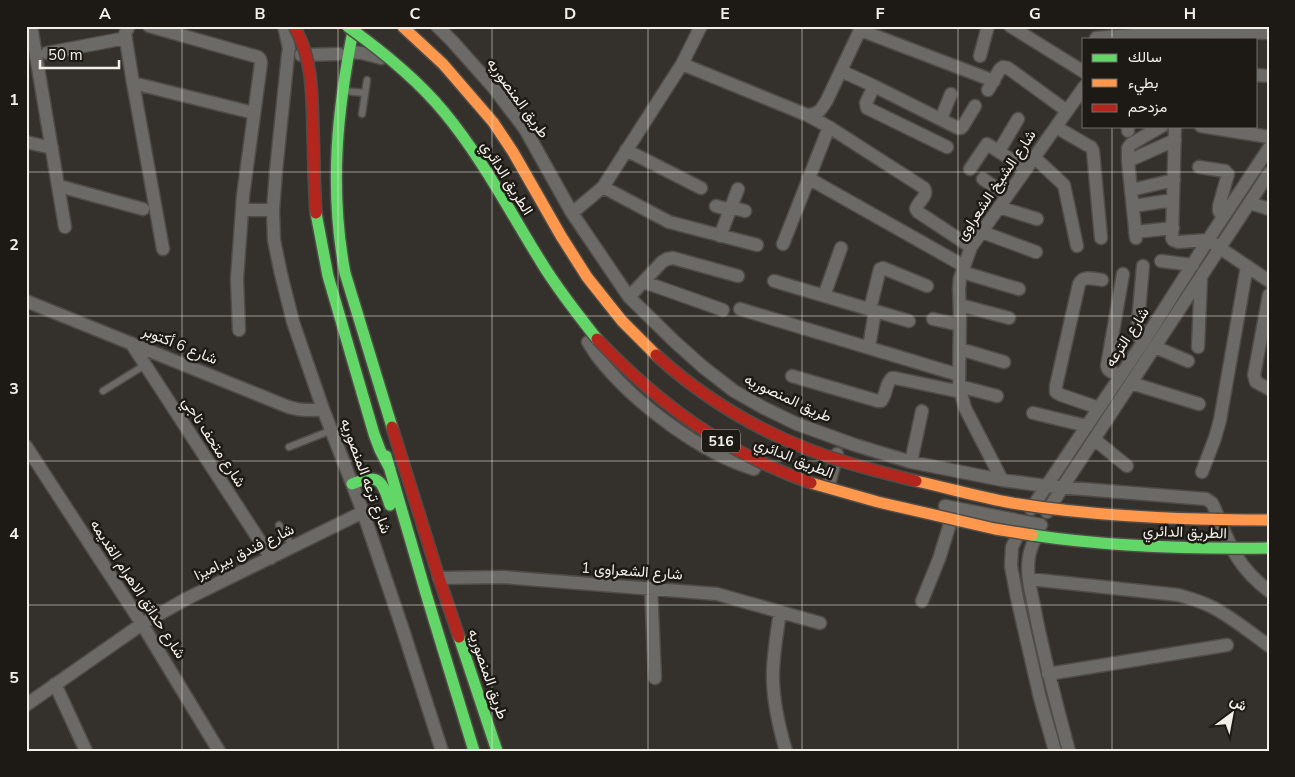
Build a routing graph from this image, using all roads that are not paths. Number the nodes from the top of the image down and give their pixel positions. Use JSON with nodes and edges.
{"nodes":[{"id":1,"x":149,"y":26,"type":"edge"},
{"id":2,"x":284,"y":26,"type":"edge"},
{"id":3,"x":294,"y":26,"type":"edge"},
{"id":4,"x":345,"y":26,"type":"edge"},
{"id":5,"x":354,"y":26,"type":"edge"},
{"id":6,"x":402,"y":26,"type":"edge"},
{"id":7,"x":437,"y":26,"type":"edge"},
{"id":8,"x":701,"y":26,"type":"edge"},
{"id":9,"x":988,"y":26,"type":"edge"},
{"id":10,"x":1010,"y":26,"type":"edge"},
{"id":11,"x":1092,"y":26,"type":"edge"},
{"id":12,"x":861,"y":28,"type":"edge"},
{"id":13,"x":30,"y":31,"type":"edge"},
{"id":14,"x":127,"y":32,"type":"edge"},
{"id":15,"x":1269,"y":33,"type":"edge"},
{"id":16,"x":1096,"y":38,"type":"edge"},
{"id":17,"x":47,"y":53,"type":"dead end"},
{"id":18,"x":344,"y":53,"type":"junction"},
{"id":19,"x":288,"y":55,"type":"junction"},
{"id":20,"x":980,"y":56,"type":"dead end"},
{"id":21,"x":682,"y":64,"type":"junction"},
{"id":22,"x":841,"y":71,"type":"junction"},
{"id":23,"x":1082,"y":71,"type":"edge"},
{"id":24,"x":367,"y":80,"type":"dead end"},
{"id":25,"x":132,"y":83,"type":"junction"},
{"id":26,"x":874,"y":86,"type":"junction"},
{"id":27,"x":338,"y":90,"type":"junction"},
{"id":28,"x":1082,"y":90,"type":"edge"},
{"id":29,"x":365,"y":93,"type":"junction"},
{"id":30,"x":951,"y":94,"type":"dead end"},
{"id":31,"x":975,"y":106,"type":"dead end"},
{"id":32,"x":1067,"y":110,"type":"junction"},
{"id":33,"x":254,"y":113,"type":"junction"},
{"id":34,"x":362,"y":114,"type":"dead end"},
{"id":35,"x":807,"y":114,"type":"junction"},
{"id":36,"x":1018,"y":118,"type":"dead end"},
{"id":37,"x":941,"y":119,"type":"junction"},
{"id":38,"x":828,"y":126,"type":"junction"},
{"id":39,"x":1056,"y":127,"type":"junction"},
{"id":40,"x":1159,"y":128,"type":"edge"},
{"id":41,"x":1175,"y":128,"type":"edge"},
{"id":42,"x":1215,"y":128,"type":"edge"},
{"id":43,"x":1269,"y":136,"type":"edge"},
{"id":44,"x":1175,"y":140,"type":"junction"},
{"id":45,"x":26,"y":142,"type":"edge"},
{"id":46,"x":52,"y":148,"type":"junction"},
{"id":47,"x":947,"y":148,"type":"dead end"},
{"id":48,"x":1269,"y":148,"type":"edge"},
{"id":49,"x":626,"y":150,"type":"junction"},
{"id":50,"x":999,"y":152,"type":"junction"},
{"id":51,"x":1034,"y":157,"type":"junction"},
{"id":52,"x":1128,"y":161,"type":"junction"},
{"id":53,"x":1199,"y":167,"type":"dead end"},
{"id":54,"x":970,"y":169,"type":"dead end"},
{"id":55,"x":1026,"y":169,"type":"junction"},
{"id":56,"x":1269,"y":174,"type":"edge"},
{"id":57,"x":808,"y":178,"type":"junction"},
{"id":58,"x":983,"y":179,"type":"dead end"},
{"id":59,"x":1174,"y":180,"type":"junction"},
{"id":60,"x":59,"y":186,"type":"junction"},
{"id":61,"x":603,"y":187,"type":"junction"},
{"id":62,"x":1265,"y":187,"type":"edge"},
{"id":63,"x":701,"y":188,"type":"dead end"},
{"id":64,"x":738,"y":189,"type":"dead end"},
{"id":65,"x":1131,"y":190,"type":"junction"},
{"id":66,"x":1007,"y":195,"type":"junction"},
{"id":67,"x":1173,"y":200,"type":"junction"},
{"id":68,"x":1250,"y":203,"type":"junction"},
{"id":69,"x":716,"y":206,"type":"dead end"},
{"id":70,"x":1133,"y":206,"type":"junction"},
{"id":71,"x":999,"y":207,"type":"junction"},
{"id":72,"x":143,"y":209,"type":"dead end"},
{"id":73,"x":730,"y":209,"type":"junction"},
{"id":74,"x":1269,"y":209,"type":"edge"},
{"id":75,"x":242,"y":210,"type":"junction"},
{"id":76,"x":273,"y":210,"type":"junction"},
{"id":77,"x":745,"y":211,"type":"dead end"},
{"id":78,"x":572,"y":213,"type":"junction"},
{"id":79,"x":1224,"y":217,"type":"junction"},
{"id":80,"x":1037,"y":219,"type":"dead end"},
{"id":81,"x":66,"y":227,"type":"dead end"},
{"id":82,"x":1173,"y":228,"type":"junction"},
{"id":83,"x":982,"y":232,"type":"junction"},
{"id":84,"x":720,"y":236,"type":"junction"},
{"id":85,"x":1101,"y":238,"type":"dead end"},
{"id":86,"x":1208,"y":240,"type":"junction"},
{"id":87,"x":783,"y":244,"type":"dead end"},
{"id":88,"x":757,"y":245,"type":"dead end"},
{"id":89,"x":1077,"y":246,"type":"dead end"},
{"id":90,"x":840,"y":248,"type":"dead end"},
{"id":91,"x":971,"y":248,"type":"junction"},
{"id":92,"x":163,"y":249,"type":"dead end"},
{"id":93,"x":1220,"y":249,"type":"junction"},
{"id":94,"x":1036,"y":252,"type":"dead end"},
{"id":95,"x":1161,"y":261,"type":"dead end"},
{"id":96,"x":1193,"y":265,"type":"junction"},
{"id":97,"x":1143,"y":266,"type":"dead end"},
{"id":98,"x":1247,"y":266,"type":"junction"},
{"id":99,"x":963,"y":269,"type":"junction"},
{"id":100,"x":1123,"y":274,"type":"dead end"},
{"id":101,"x":738,"y":276,"type":"dead end"},
{"id":102,"x":1201,"y":277,"type":"junction"},
{"id":103,"x":1102,"y":280,"type":"dead end"},
{"id":104,"x":774,"y":281,"type":"dead end"},
{"id":105,"x":1269,"y":281,"type":"edge"},
{"id":106,"x":644,"y":282,"type":"junction"},
{"id":107,"x":927,"y":286,"type":"dead end"},
{"id":108,"x":1019,"y":290,"type":"dead end"},
{"id":109,"x":1269,"y":295,"type":"edge"},
{"id":110,"x":824,"y":296,"type":"junction"},
{"id":111,"x":629,"y":297,"type":"junction"},
{"id":112,"x":26,"y":301,"type":"edge"},
{"id":113,"x":960,"y":305,"type":"junction"},
{"id":114,"x":740,"y":309,"type":"dead end"},
{"id":115,"x":724,"y":310,"type":"dead end"},
{"id":116,"x":872,"y":310,"type":"junction"},
{"id":117,"x":1009,"y":318,"type":"dead end"},
{"id":118,"x":933,"y":319,"type":"dead end"},
{"id":119,"x":909,"y":321,"type":"dead end"},
{"id":120,"x":960,"y":325,"type":"junction"},
{"id":121,"x":239,"y":330,"type":"dead end"},
{"id":122,"x":131,"y":343,"type":"junction"},
{"id":123,"x":1150,"y":344,"type":"junction"},
{"id":124,"x":1198,"y":347,"type":"dead end"},
{"id":125,"x":869,"y":348,"type":"junction"},
{"id":126,"x":960,"y":350,"type":"junction"},
{"id":127,"x":1188,"y":361,"type":"dead end"},
{"id":128,"x":1004,"y":362,"type":"dead end"},
{"id":129,"x":145,"y":365,"type":"junction"},
{"id":130,"x":792,"y":376,"type":"dead end"},
{"id":131,"x":1127,"y":378,"type":"junction"},
{"id":132,"x":960,"y":384,"type":"junction"},
{"id":133,"x":1269,"y":389,"type":"edge"},
{"id":134,"x":103,"y":391,"type":"dead end"},
{"id":135,"x":997,"y":396,"type":"dead end"},
{"id":136,"x":1199,"y":404,"type":"dead end"},
{"id":137,"x":1099,"y":408,"type":"junction"},
{"id":138,"x":324,"y":409,"type":"junction"},
{"id":139,"x":922,"y":411,"type":"dead end"},
{"id":140,"x":1032,"y":413,"type":"dead end"},
{"id":141,"x":1087,"y":426,"type":"junction"},
{"id":142,"x":332,"y":430,"type":"junction"},
{"id":143,"x":1094,"y":439,"type":"junction"},
{"id":144,"x":841,"y":440,"type":"junction"},
{"id":145,"x":26,"y":446,"type":"edge"},
{"id":146,"x":289,"y":447,"type":"dead end"},
{"id":147,"x":911,"y":462,"type":"junction"},
{"id":148,"x":1127,"y":466,"type":"dead end"},
{"id":149,"x":390,"y":469,"type":"junction"},
{"id":150,"x":1202,"y":472,"type":"dead end"},
{"id":151,"x":966,"y":473,"type":"junction"},
{"id":152,"x":1002,"y":480,"type":"junction"},
{"id":153,"x":352,"y":484,"type":"junction"},
{"id":154,"x":828,"y":484,"type":"junction"},
{"id":155,"x":1046,"y":486,"type":"junction"},
{"id":156,"x":1062,"y":488,"type":"junction"},
{"id":157,"x":955,"y":508,"type":"junction"},
{"id":158,"x":363,"y":512,"type":"junction"},
{"id":159,"x":1269,"y":520,"type":"edge"},
{"id":160,"x":1025,"y":522,"type":"junction"},
{"id":161,"x":279,"y":524,"type":"dead end"},
{"id":162,"x":1042,"y":525,"type":"junction"},
{"id":163,"x":1014,"y":544,"type":"junction"},
{"id":164,"x":292,"y":547,"type":"junction"},
{"id":165,"x":1031,"y":548,"type":"junction"},
{"id":166,"x":1269,"y":548,"type":"edge"},
{"id":167,"x":271,"y":558,"type":"junction"},
{"id":168,"x":417,"y":562,"type":"junction"},
{"id":169,"x":439,"y":578,"type":"junction"},
{"id":170,"x":1029,"y":579,"type":"junction"},
{"id":171,"x":651,"y":588,"type":"junction"},
{"id":172,"x":1269,"y":591,"type":"edge"},
{"id":173,"x":922,"y":601,"type":"dead end"},
{"id":174,"x":780,"y":612,"type":"junction"},
{"id":175,"x":820,"y":623,"type":"dead end"},
{"id":176,"x":142,"y":624,"type":"junction"},
{"id":177,"x":1227,"y":645,"type":"dead end"},
{"id":178,"x":1269,"y":646,"type":"edge"},
{"id":179,"x":1048,"y":674,"type":"junction"},
{"id":180,"x":655,"y":678,"type":"dead end"},
{"id":181,"x":55,"y":684,"type":"junction"},
{"id":182,"x":26,"y":705,"type":"edge"},
{"id":183,"x":86,"y":751,"type":"edge"},
{"id":184,"x":219,"y":751,"type":"edge"},
{"id":185,"x":442,"y":751,"type":"edge"},
{"id":186,"x":474,"y":751,"type":"edge"},
{"id":187,"x":497,"y":751,"type":"edge"},
{"id":188,"x":786,"y":751,"type":"edge"},
{"id":189,"x":1055,"y":751,"type":"edge"},
{"id":190,"x":1069,"y":751,"type":"edge"}],
"edges":[{"from":1,"to":33,"type":"street"},
{"from":2,"to":19,"type":"street","name":"شارع ترعه المنصوريه"},
{"from":3,"to":149,"type":"main road","bridge":true},
{"from":4,"to":18,"type":"main road","name":"طريق المنصوريه"},
{"from":4,"to":166,"type":"main road","name":"الطريق الدائري","number":"516","bridge":true},
{"from":5,"to":18,"type":"main road","name":"طريق المنصوريه"},
{"from":6,"to":159,"type":"main road","name":"الطريق الدائري","number":"516","bridge":true},
{"from":7,"to":78,"type":"street","name":"طريق المنصوريه"},
{"from":8,"to":21,"type":"street"},
{"from":9,"to":20,"type":"street"},
{"from":10,"to":23,"type":"street"},
{"from":11,"to":16,"type":"street"},
{"from":12,"to":22,"type":"street"},
{"from":12,"to":32,"type":"street"},
{"from":13,"to":46,"type":"street"},
{"from":14,"to":17,"type":"street"},
{"from":14,"to":25,"type":"street"},
{"from":15,"to":16,"type":"street"},
{"from":18,"to":19,"type":"street"},
{"from":18,"to":27,"type":"main road","name":"طريق المنصوريه"},
{"from":18,"to":154,"type":"street"},
{"from":19,"to":76,"type":"street","name":"شارع ترعه المنصوريه"},
{"from":21,"to":35,"type":"street"},
{"from":21,"to":49,"type":"street"},
{"from":22,"to":26,"type":"street"},
{"from":22,"to":35,"type":"street"},
{"from":24,"to":29,"type":"lane"},
{"from":25,"to":33,"type":"street"},
{"from":25,"to":92,"type":"street"},
{"from":26,"to":37,"type":"street"},
{"from":26,"to":47,"type":"street"},
{"from":27,"to":29,"type":"lane"},
{"from":27,"to":149,"type":"main road","name":"طريق المنصوريه"},
{"from":27,"to":169,"type":"main road","name":"طريق المنصوريه"},
{"from":28,"to":32,"type":"street","name":"شارع الشيخ الشعراوى"},
{"from":29,"to":34,"type":"lane"},
{"from":30,"to":37,"type":"street"},
{"from":31,"to":37,"type":"street"},
{"from":32,"to":39,"type":"street","name":"شارع الشيخ الشعراوى"},
{"from":33,"to":75,"type":"street"},
{"from":35,"to":38,"type":"street"},
{"from":36,"to":50,"type":"street"},
{"from":38,"to":57,"type":"street"},
{"from":38,"to":91,"type":"street"},
{"from":39,"to":51,"type":"street","name":"شارع الشيخ الشعراوى"},
{"from":39,"to":85,"type":"street"},
{"from":40,"to":52,"type":"street"},
{"from":41,"to":44,"type":"street"},
{"from":42,"to":43,"type":"street"},
{"from":44,"to":52,"type":"street"},
{"from":44,"to":59,"type":"street"},
{"from":45,"to":46,"type":"street"},
{"from":46,"to":60,"type":"street"},
{"from":48,"to":79,"type":"street","name":"شارع الترعه"},
{"from":49,"to":61,"type":"street"},
{"from":49,"to":63,"type":"street"},
{"from":50,"to":54,"type":"street"},
{"from":50,"to":55,"type":"street"},
{"from":51,"to":55,"type":"street","name":"شارع الشيخ الشعراوى"},
{"from":51,"to":89,"type":"street"},
{"from":52,"to":65,"type":"street"},
{"from":53,"to":79,"type":"street"},
{"from":55,"to":66,"type":"street","name":"شارع الشيخ الشعراوى"},
{"from":56,"to":62,"type":"street","name":"شارع الترعه"},
{"from":57,"to":87,"type":"street"},
{"from":57,"to":99,"type":"street"},
{"from":58,"to":66,"type":"street"},
{"from":59,"to":65,"type":"street"},
{"from":59,"to":67,"type":"street"},
{"from":60,"to":72,"type":"street"},
{"from":60,"to":81,"type":"street"},
{"from":61,"to":78,"type":"street"},
{"from":61,"to":84,"type":"street"},
{"from":62,"to":68,"type":"street","name":"شارع الترعه"},
{"from":64,"to":73,"type":"street"},
{"from":65,"to":70,"type":"street"},
{"from":66,"to":71,"type":"street","name":"شارع الشيخ الشعراوى"},
{"from":67,"to":70,"type":"street"},
{"from":67,"to":82,"type":"street"},
{"from":68,"to":74,"type":"street"},
{"from":68,"to":93,"type":"street","name":"شارع الترعه"},
{"from":69,"to":73,"type":"street"},
{"from":70,"to":82,"type":"street"},
{"from":71,"to":80,"type":"street"},
{"from":71,"to":83,"type":"street","name":"شارع الشيخ الشعراوى"},
{"from":73,"to":77,"type":"street"},
{"from":73,"to":84,"type":"street"},
{"from":75,"to":76,"type":"street"},
{"from":75,"to":121,"type":"street"},
{"from":76,"to":138,"type":"street","name":"شارع ترعه المنصوريه"},
{"from":78,"to":111,"type":"street","name":"طريق المنصوريه"},
{"from":79,"to":86,"type":"street","name":"شارع الترعه"},
{"from":82,"to":86,"type":"street"},
{"from":83,"to":91,"type":"street","name":"شارع الشيخ الشعراوى"},
{"from":83,"to":94,"type":"street"},
{"from":84,"to":88,"type":"street"},
{"from":86,"to":93,"type":"street"},
{"from":86,"to":96,"type":"street","name":"شارع الترعه"},
{"from":90,"to":110,"type":"street"},
{"from":91,"to":99,"type":"street","name":"شارع الشيخ الشعراوى"},
{"from":93,"to":98,"type":"street"},
{"from":93,"to":102,"type":"street","name":"شارع الترعه"},
{"from":95,"to":96,"type":"street"},
{"from":96,"to":123,"type":"street","name":"شارع الترعه"},
{"from":97,"to":123,"type":"street"},
{"from":98,"to":105,"type":"street"},
{"from":98,"to":150,"type":"street"},
{"from":99,"to":108,"type":"street"},
{"from":99,"to":113,"type":"street","name":"شارع الشيخ الشعراوى"},
{"from":100,"to":131,"type":"street"},
{"from":101,"to":106,"type":"street"},
{"from":102,"to":123,"type":"street","name":"شارع الترعه"},
{"from":102,"to":124,"type":"street"},
{"from":103,"to":137,"type":"street"},
{"from":104,"to":110,"type":"street"},
{"from":106,"to":111,"type":"street"},
{"from":106,"to":115,"type":"street"},
{"from":107,"to":116,"type":"street"},
{"from":109,"to":133,"type":"street"},
{"from":110,"to":116,"type":"street"},
{"from":111,"to":144,"type":"street","name":"طريق المنصوريه"},
{"from":112,"to":122,"type":"street","name":"شارع 6 أكتوبر"},
{"from":113,"to":117,"type":"street"},
{"from":113,"to":120,"type":"street","name":"شارع الشيخ الشعراوى"},
{"from":114,"to":125,"type":"street"},
{"from":116,"to":119,"type":"street"},
{"from":116,"to":125,"type":"street"},
{"from":118,"to":120,"type":"street"},
{"from":120,"to":126,"type":"street","name":"شارع الشيخ الشعراوى"},
{"from":122,"to":129,"type":"street","name":"شارع متحف ناجي"},
{"from":122,"to":138,"type":"street","name":"شارع 6 أكتوبر"},
{"from":123,"to":127,"type":"street"},
{"from":123,"to":131,"type":"street","name":"شارع الترعه"},
{"from":125,"to":132,"type":"street"},
{"from":126,"to":128,"type":"street"},
{"from":126,"to":132,"type":"street","name":"شارع الشيخ الشعراوى"},
{"from":129,"to":134,"type":"lane"},
{"from":129,"to":167,"type":"street","name":"شارع متحف ناجي"},
{"from":130,"to":132,"type":"street"},
{"from":131,"to":136,"type":"street"},
{"from":131,"to":137,"type":"street","name":"شارع الترعه"},
{"from":131,"to":143,"type":"street","name":"شارع الترعه"},
{"from":132,"to":135,"type":"street"},
{"from":132,"to":152,"type":"street","name":"شارع الشيخ الشعراوى"},
{"from":137,"to":141,"type":"street","name":"شارع الترعه"},
{"from":138,"to":142,"type":"street","name":"شارع ترعه المنصوريه"},
{"from":139,"to":147,"type":"street"},
{"from":140,"to":141,"type":"street"},
{"from":141,"to":155,"type":"street","name":"شارع الترعه"},
{"from":142,"to":146,"type":"lane"},
{"from":142,"to":153,"type":"street","name":"شارع ترعه المنصوريه"},
{"from":143,"to":148,"type":"street"},
{"from":143,"to":156,"type":"street","name":"شارع الترعه"},
{"from":144,"to":147,"type":"street","name":"طريق المنصوريه"},
{"from":144,"to":154,"type":"street"},
{"from":145,"to":176,"type":"street","name":"شارع حدائق الاهرام القديمه"},
{"from":147,"to":151,"type":"street","name":"طريق المنصوريه"},
{"from":149,"to":168,"type":"main road","name":"طريق المنصوريه"},
{"from":151,"to":152,"type":"street","name":"طريق المنصوريه"},
{"from":151,"to":157,"type":"street"},
{"from":152,"to":155,"type":"street","name":"طريق المنصوريه"},
{"from":153,"to":158,"type":"street","name":"شارع ترعه المنصوريه"},
{"from":153,"to":168,"type":"main road"},
{"from":154,"to":157,"type":"street"},
{"from":155,"to":156,"type":"street","name":"طريق المنصوريه"},
{"from":155,"to":160,"type":"street","name":"شارع الترعه"},
{"from":156,"to":162,"type":"street","name":"شارع الترعه"},
{"from":156,"to":172,"type":"street","name":"طريق المنصوريه"},
{"from":157,"to":160,"type":"street"},
{"from":157,"to":173,"type":"street"},
{"from":158,"to":164,"type":"street","name":"شارع فندق بيراميزا"},
{"from":158,"to":185,"type":"street","name":"شارع ترعه المنصوريه"},
{"from":160,"to":162,"type":"street"},
{"from":160,"to":163,"type":"street","name":"شارع الترعه"},
{"from":161,"to":164,"type":"lane"},
{"from":162,"to":165,"type":"street","name":"شارع الترعه"},
{"from":163,"to":165,"type":"street"},
{"from":163,"to":189,"type":"street"},
{"from":164,"to":167,"type":"street","name":"شارع فندق بيراميزا"},
{"from":165,"to":170,"type":"street"},
{"from":167,"to":176,"type":"street","name":"شارع فندق بيراميزا"},
{"from":168,"to":186,"type":"main road","name":"طريق المنصوريه"},
{"from":169,"to":171,"type":"street","name":"شارع الشعراوى 1"},
{"from":169,"to":187,"type":"main road","name":"طريق المنصوريه"},
{"from":170,"to":178,"type":"street"},
{"from":170,"to":179,"type":"street"},
{"from":171,"to":174,"type":"street","name":"شارع الشعراوى 1"},
{"from":171,"to":180,"type":"street"},
{"from":174,"to":175,"type":"street","name":"شارع الشعراوى 1"},
{"from":174,"to":188,"type":"street"},
{"from":176,"to":181,"type":"street","name":"شارع فندق بيراميزا"},
{"from":176,"to":184,"type":"street","name":"شارع حدائق الاهرام القديمه"},
{"from":177,"to":179,"type":"street"},
{"from":179,"to":190,"type":"street"},
{"from":181,"to":182,"type":"street","name":"شارع فندق بيراميزا"},
{"from":181,"to":183,"type":"street"}]}
